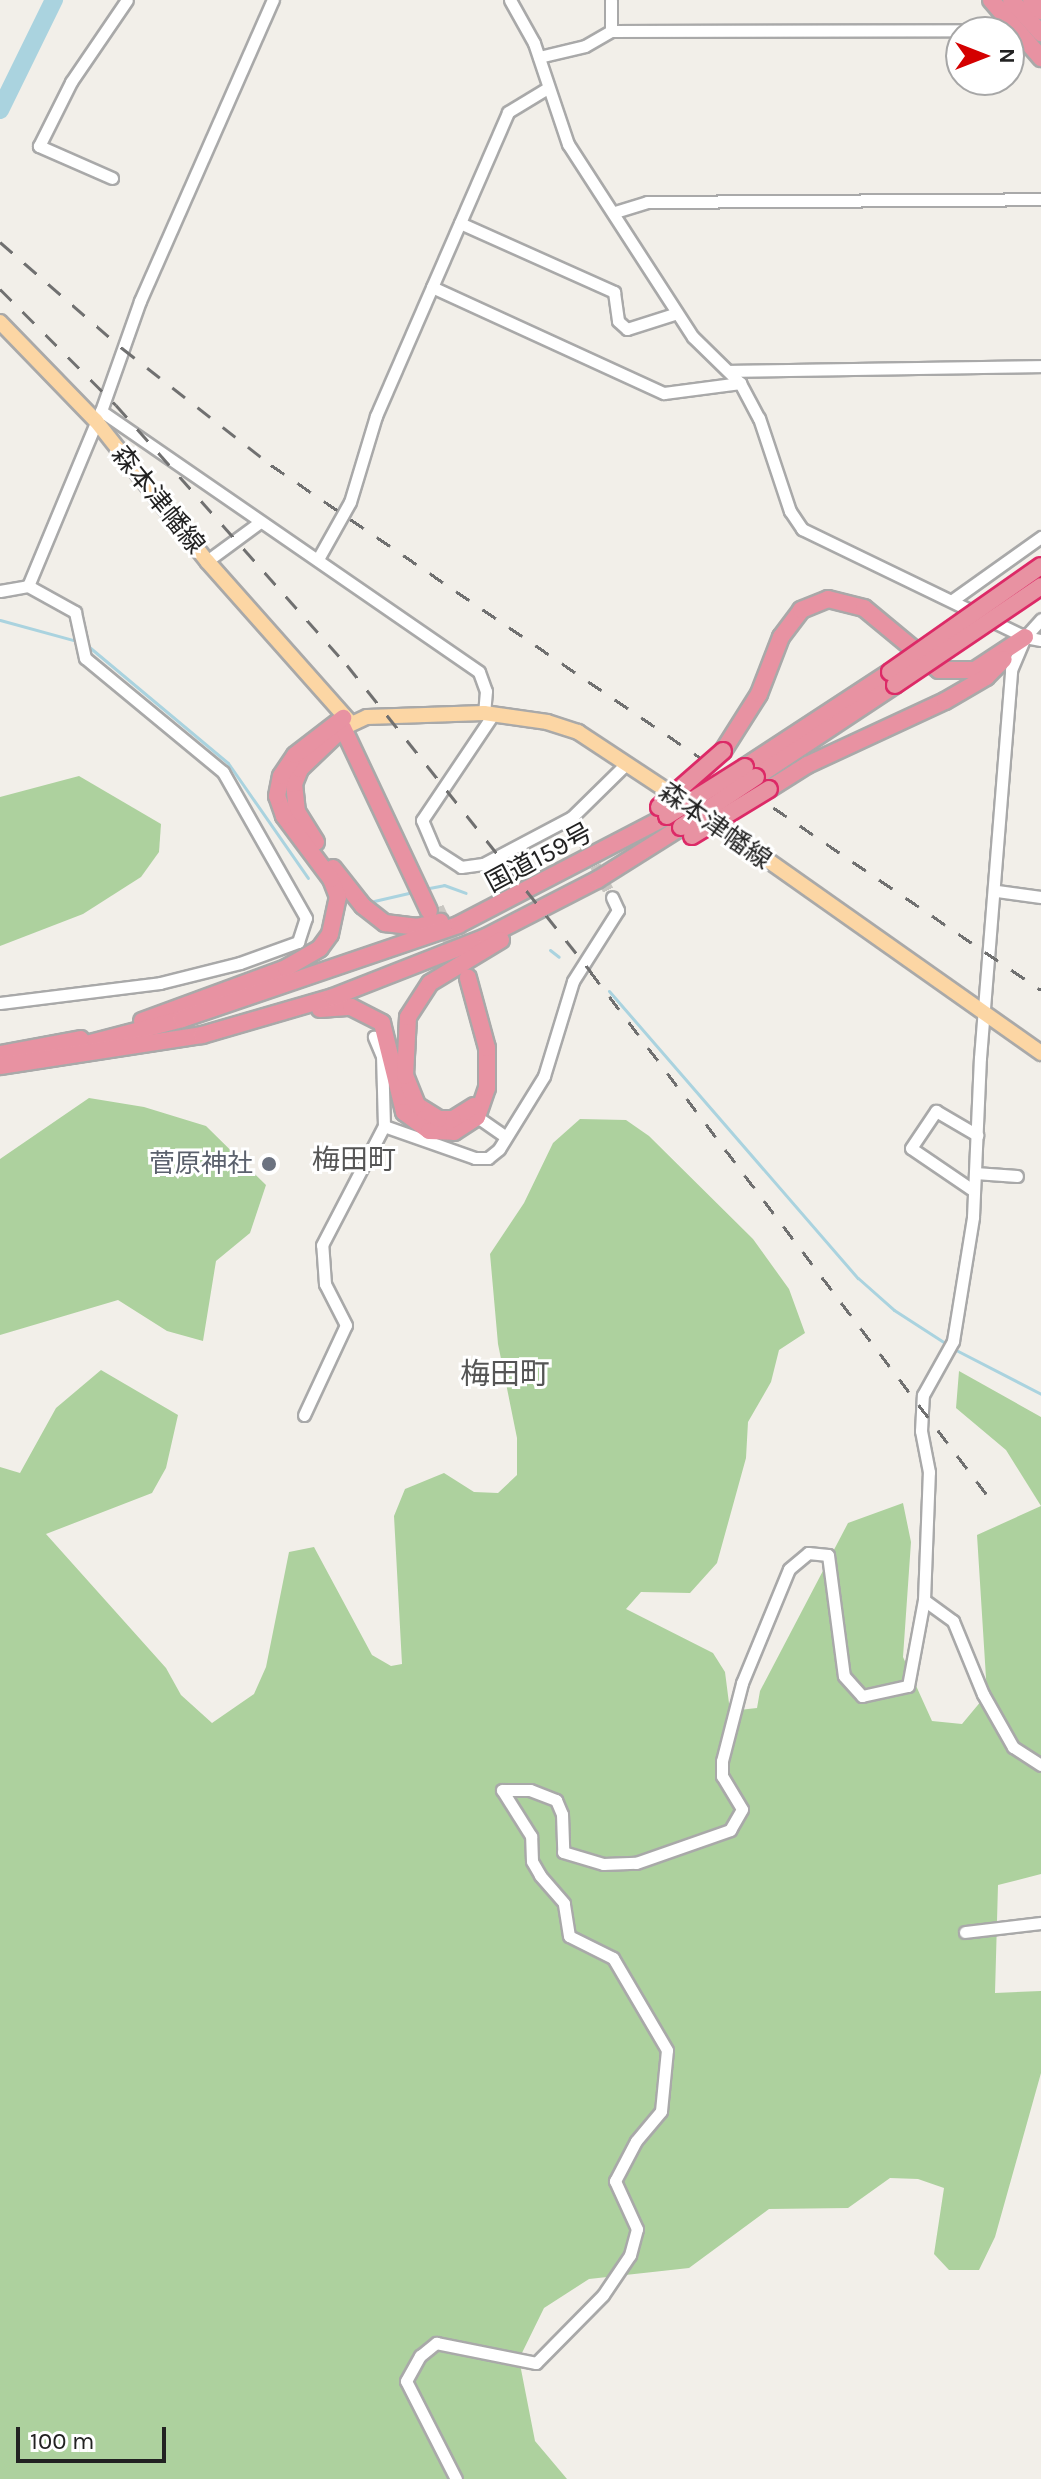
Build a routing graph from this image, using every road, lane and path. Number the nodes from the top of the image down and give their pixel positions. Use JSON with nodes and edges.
{"nodes":[{"id":1,"x":127,"y":0,"type":"edge"},
{"id":2,"x":273,"y":0,"type":"edge"},
{"id":3,"x":510,"y":0,"type":"edge"},
{"id":4,"x":611,"y":0,"type":"edge"},
{"id":5,"x":1011,"y":0,"type":"edge"},
{"id":6,"x":1031,"y":0,"type":"edge"},
{"id":7,"x":1041,"y":11,"type":"edge"},
{"id":8,"x":611,"y":31,"type":"junction"},
{"id":9,"x":945,"y":31,"type":"edge"},
{"id":10,"x":1041,"y":33,"type":"edge"},
{"id":11,"x":1025,"y":44,"type":"edge"},
{"id":12,"x":539,"y":57,"type":"junction"},
{"id":13,"x":1041,"y":58,"type":"edge"},
{"id":14,"x":546,"y":89,"type":"junction"},
{"id":15,"x":112,"y":178,"type":"dead end"},
{"id":16,"x":1041,"y":199,"type":"edge"},
{"id":17,"x":615,"y":212,"type":"junction"},
{"id":18,"x":460,"y":223,"type":"junction"},
{"id":19,"x":432,"y":287,"type":"junction"},
{"id":20,"x":677,"y":313,"type":"junction"},
{"id":21,"x":0,"y":322,"type":"edge"},
{"id":22,"x":1041,"y":366,"type":"edge"},
{"id":23,"x":730,"y":371,"type":"junction"},
{"id":24,"x":740,"y":383,"type":"junction"},
{"id":25,"x":98,"y":416,"type":"junction"},
{"id":26,"x":260,"y":522,"type":"junction"},
{"id":27,"x":1041,"y":537,"type":"edge"},
{"id":28,"x":318,"y":559,"type":"junction"},
{"id":29,"x":207,"y":561,"type":"junction"},
{"id":30,"x":1041,"y":566,"type":"edge"},
{"id":31,"x":28,"y":586,"type":"junction"},
{"id":32,"x":1041,"y":586,"type":"edge"},
{"id":33,"x":0,"y":591,"type":"edge"},
{"id":34,"x":954,"y":599,"type":"junction"},
{"id":35,"x":1041,"y":619,"type":"edge"},
{"id":36,"x":1033,"y":639,"type":"edge"},
{"id":37,"x":892,"y":679,"type":"junction"},
{"id":38,"x":489,"y":713,"type":"junction"},
{"id":39,"x":345,"y":723,"type":"junction"},
{"id":40,"x":626,"y":764,"type":"junction"},
{"id":41,"x":756,"y":778,"type":"junction"},
{"id":42,"x":663,"y":812,"type":"junction"},
{"id":43,"x":572,"y":817,"type":"junction"},
{"id":44,"x":580,"y":836,"type":"tunnel mouth"},
{"id":45,"x":597,"y":880,"type":"junction"},
{"id":46,"x":997,"y":891,"type":"junction"},
{"id":47,"x":612,"y":897,"type":"tunnel mouth"},
{"id":48,"x":1041,"y":897,"type":"edge"},
{"id":49,"x":432,"y":910,"type":"tunnel mouth"},
{"id":50,"x":458,"y":925,"type":"junction"},
{"id":51,"x":465,"y":979,"type":"tunnel mouth"},
{"id":52,"x":0,"y":1003,"type":"edge"},
{"id":53,"x":985,"y":1015,"type":"junction"},
{"id":54,"x":374,"y":1037,"type":"dead end"},
{"id":55,"x":1041,"y":1053,"type":"edge"},
{"id":56,"x":0,"y":1057,"type":"edge"},
{"id":57,"x":30,"y":1063,"type":"junction"},
{"id":58,"x":0,"y":1066,"type":"edge"},
{"id":59,"x":473,"y":1114,"type":"junction"},
{"id":60,"x":384,"y":1126,"type":"junction"},
{"id":61,"x":977,"y":1135,"type":"junction"},
{"id":62,"x":505,"y":1136,"type":"junction"},
{"id":63,"x":975,"y":1173,"type":"junction"},
{"id":64,"x":1017,"y":1176,"type":"dead end"},
{"id":65,"x":974,"y":1191,"type":"junction"},
{"id":66,"x":304,"y":1415,"type":"dead end"},
{"id":67,"x":924,"y":1600,"type":"junction"},
{"id":68,"x":1041,"y":1765,"type":"edge"},
{"id":69,"x":1041,"y":1923,"type":"edge"},
{"id":70,"x":965,"y":1932,"type":"dead end"},
{"id":71,"x":456,"y":2479,"type":"edge"}],
"edges":[{"from":1,"to":15,"type":"street"},
{"from":2,"to":25,"type":"street"},
{"from":3,"to":12,"type":"street"},
{"from":4,"to":8,"type":"street"},
{"from":5,"to":10,"type":"highway"},
{"from":6,"to":7,"type":"highway"},
{"from":8,"to":9,"type":"street"},
{"from":8,"to":12,"type":"street"},
{"from":11,"to":13,"type":"highway"},
{"from":12,"to":14,"type":"street"},
{"from":14,"to":17,"type":"street"},
{"from":14,"to":18,"type":"street"},
{"from":16,"to":17,"type":"street"},
{"from":17,"to":20,"type":"street"},
{"from":18,"to":19,"type":"street"},
{"from":18,"to":20,"type":"street"},
{"from":19,"to":24,"type":"street"},
{"from":19,"to":28,"type":"street"},
{"from":20,"to":23,"type":"street"},
{"from":21,"to":25,"type":"main road","name":"森本津幡線"},
{"from":22,"to":23,"type":"street"},
{"from":23,"to":24,"type":"street"},
{"from":24,"to":34,"type":"street"},
{"from":25,"to":26,"type":"street"},
{"from":25,"to":29,"type":"main road","name":"森本津幡線"},
{"from":25,"to":31,"type":"street"},
{"from":26,"to":28,"type":"street"},
{"from":26,"to":29,"type":"street"},
{"from":27,"to":34,"type":"street"},
{"from":28,"to":38,"type":"street"},
{"from":29,"to":39,"type":"main road","name":"森本津幡線"},
{"from":30,"to":37,"type":"highway","name":"国道159号","bridge":true},
{"from":31,"to":33,"type":"street"},
{"from":31,"to":52,"type":"street"},
{"from":32,"to":37,"type":"highway","name":"国道159号","bridge":true},
{"from":34,"to":36,"type":"street"},
{"from":35,"to":36,"type":"street"},
{"from":36,"to":41,"type":"highway"},
{"from":36,"to":42,"type":"highway","bridge":true},
{"from":36,"to":46,"type":"street"},
{"from":37,"to":41,"type":"highway","name":"国道159号"},
{"from":38,"to":39,"type":"main road","name":"森本津幡線"},
{"from":38,"to":40,"type":"main road","name":"森本津幡線"},
{"from":38,"to":43,"type":"street"},
{"from":39,"to":49,"type":"highway"},
{"from":39,"to":50,"type":"highway"},
{"from":39,"to":56,"type":"highway"},
{"from":40,"to":43,"type":"street"},
{"from":40,"to":53,"type":"main road","name":"森本津幡線"},
{"from":41,"to":42,"type":"highway","name":"国道159号","bridge":true},
{"from":41,"to":45,"type":"highway","name":"国道159号","bridge":true},
{"from":42,"to":50,"type":"highway","name":"国道159号"},
{"from":43,"to":44,"type":"street"},
{"from":45,"to":57,"type":"highway","name":"国道159号"},
{"from":45,"to":59,"type":"highway"},
{"from":46,"to":48,"type":"street"},
{"from":46,"to":53,"type":"street"},
{"from":47,"to":62,"type":"street"},
{"from":50,"to":56,"type":"highway","name":"国道159号"},
{"from":51,"to":59,"type":"highway"},
{"from":53,"to":55,"type":"main road","name":"森本津幡線"},
{"from":53,"to":61,"type":"street"},
{"from":54,"to":60,"type":"street"},
{"from":57,"to":58,"type":"highway","name":"国道159号"},
{"from":57,"to":59,"type":"highway"},
{"from":59,"to":62,"type":"street"},
{"from":60,"to":62,"type":"street"},
{"from":60,"to":66,"type":"street"},
{"from":61,"to":63,"type":"street"},
{"from":61,"to":65,"type":"street"},
{"from":63,"to":64,"type":"street"},
{"from":63,"to":65,"type":"street"},
{"from":65,"to":67,"type":"street"},
{"from":67,"to":68,"type":"street"},
{"from":67,"to":71,"type":"street"},
{"from":69,"to":70,"type":"street"}]}
